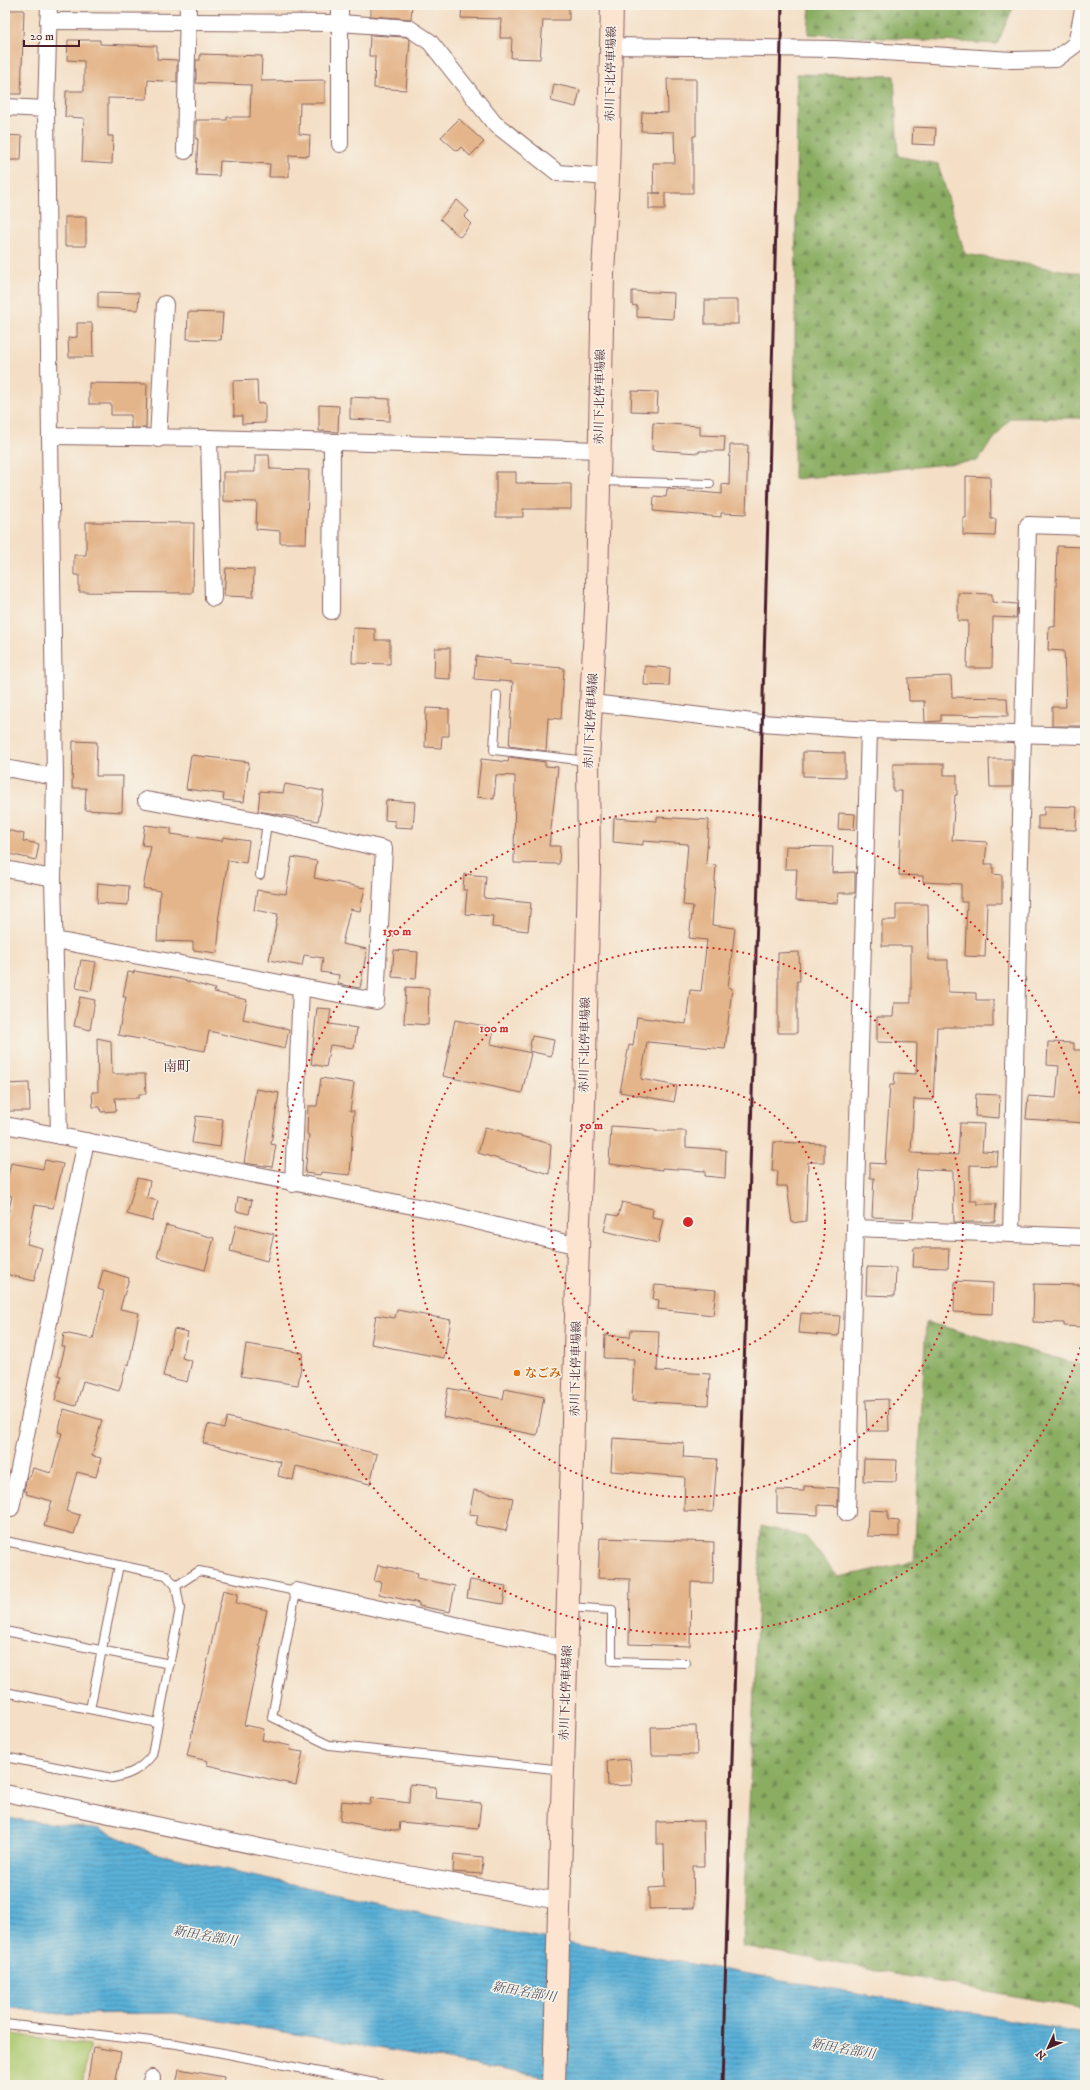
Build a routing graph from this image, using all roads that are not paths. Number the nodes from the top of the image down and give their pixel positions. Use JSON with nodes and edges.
{"nodes":[{"id":1,"x":49,"y":5,"type":"edge"},
{"id":2,"x":188,"y":5,"type":"edge"},
{"id":3,"x":340,"y":5,"type":"edge"},
{"id":4,"x":612,"y":5,"type":"edge"},
{"id":5,"x":1084,"y":5,"type":"edge"},
{"id":6,"x":48,"y":21,"type":"junction"},
{"id":7,"x":188,"y":22,"type":"junction"},
{"id":8,"x":340,"y":23,"type":"junction"},
{"id":9,"x":612,"y":46,"type":"junction"},
{"id":10,"x":5,"y":107,"type":"edge"},
{"id":11,"x":46,"y":109,"type":"junction"},
{"id":12,"x":340,"y":144,"type":"dead end"},
{"id":13,"x":185,"y":151,"type":"dead end"},
{"id":14,"x":608,"y":177,"type":"junction"},
{"id":15,"x":165,"y":304,"type":"dead end"},
{"id":16,"x":50,"y":436,"type":"junction"},
{"id":17,"x":209,"y":438,"type":"junction"},
{"id":18,"x":158,"y":439,"type":"junction"},
{"id":19,"x":332,"y":443,"type":"junction"},
{"id":20,"x":599,"y":450,"type":"junction"},
{"id":21,"x":600,"y":481,"type":"junction"},
{"id":22,"x":710,"y":484,"type":"dead end"},
{"id":23,"x":1085,"y":527,"type":"edge"},
{"id":24,"x":213,"y":598,"type":"dead end"},
{"id":25,"x":331,"y":611,"type":"dead end"},
{"id":26,"x":498,"y":696,"type":"dead end"},
{"id":27,"x":592,"y":703,"type":"junction"},
{"id":28,"x":869,"y":730,"type":"junction"},
{"id":29,"x":1023,"y":735,"type":"junction"},
{"id":30,"x":1085,"y":736,"type":"edge"},
{"id":31,"x":588,"y":761,"type":"junction"},
{"id":32,"x":5,"y":768,"type":"edge"},
{"id":33,"x":55,"y":777,"type":"junction"},
{"id":34,"x":146,"y":800,"type":"dead end"},
{"id":35,"x":267,"y":822,"type":"junction"},
{"id":36,"x":5,"y":869,"type":"edge"},
{"id":37,"x":260,"y":875,"type":"dead end"},
{"id":38,"x":53,"y":878,"type":"junction"},
{"id":39,"x":55,"y":940,"type":"junction"},
{"id":40,"x":301,"y":987,"type":"junction"},
{"id":41,"x":5,"y":1125,"type":"edge"},
{"id":42,"x":59,"y":1136,"type":"junction"},
{"id":43,"x":86,"y":1141,"type":"junction"},
{"id":44,"x":293,"y":1184,"type":"junction"},
{"id":45,"x":855,"y":1228,"type":"junction"},
{"id":46,"x":1011,"y":1234,"type":"junction"},
{"id":47,"x":1085,"y":1237,"type":"edge"},
{"id":48,"x":578,"y":1246,"type":"junction"},
{"id":49,"x":11,"y":1508,"type":"dead end"},
{"id":50,"x":847,"y":1513,"type":"dead end"},
{"id":51,"x":5,"y":1541,"type":"edge"},
{"id":52,"x":119,"y":1565,"type":"junction"},
{"id":53,"x":176,"y":1586,"type":"junction"},
{"id":54,"x":296,"y":1591,"type":"junction"},
{"id":55,"x":569,"y":1607,"type":"junction"},
{"id":56,"x":5,"y":1631,"type":"edge"},
{"id":57,"x":568,"y":1649,"type":"junction"},
{"id":58,"x":102,"y":1650,"type":"junction"},
{"id":59,"x":170,"y":1664,"type":"junction"},
{"id":60,"x":686,"y":1664,"type":"dead end"},
{"id":61,"x":5,"y":1692,"type":"edge"},
{"id":62,"x":90,"y":1709,"type":"junction"},
{"id":63,"x":158,"y":1723,"type":"junction"},
{"id":64,"x":5,"y":1757,"type":"edge"},
{"id":65,"x":564,"y":1770,"type":"junction"},
{"id":66,"x":5,"y":1793,"type":"edge"},
{"id":67,"x":559,"y":1906,"type":"junction"},
{"id":68,"x":5,"y":2024,"type":"edge"},
{"id":69,"x":554,"y":2082,"type":"edge"},
{"id":70,"x":385,"y":2085,"type":"edge"}],
"edges":[{"from":1,"to":6,"type":"street"},
{"from":2,"to":7,"type":"street"},
{"from":3,"to":8,"type":"street"},
{"from":4,"to":9,"type":"main road","name":"赤川下北停車場線"},
{"from":5,"to":9,"type":"street"},
{"from":6,"to":7,"type":"street"},
{"from":6,"to":11,"type":"street"},
{"from":7,"to":8,"type":"street"},
{"from":7,"to":13,"type":"street"},
{"from":8,"to":12,"type":"street"},
{"from":8,"to":14,"type":"street"},
{"from":9,"to":14,"type":"main road","name":"赤川下北停車場線"},
{"from":10,"to":11,"type":"street"},
{"from":11,"to":16,"type":"street"},
{"from":14,"to":20,"type":"main road","name":"赤川下北停車場線"},
{"from":15,"to":18,"type":"street"},
{"from":16,"to":18,"type":"street"},
{"from":16,"to":33,"type":"street"},
{"from":17,"to":18,"type":"street"},
{"from":17,"to":19,"type":"street"},
{"from":17,"to":24,"type":"street"},
{"from":19,"to":20,"type":"street"},
{"from":19,"to":25,"type":"street"},
{"from":20,"to":21,"type":"main road","name":"赤川下北停車場線"},
{"from":21,"to":22,"type":"lane"},
{"from":21,"to":27,"type":"main road","name":"赤川下北停車場線"},
{"from":23,"to":29,"type":"street"},
{"from":26,"to":31,"type":"lane"},
{"from":27,"to":28,"type":"street"},
{"from":27,"to":31,"type":"main road","name":"赤川下北停車場線"},
{"from":28,"to":29,"type":"street"},
{"from":28,"to":45,"type":"street"},
{"from":29,"to":30,"type":"street"},
{"from":29,"to":46,"type":"street"},
{"from":31,"to":48,"type":"main road","name":"赤川下北停車場線"},
{"from":32,"to":33,"type":"street"},
{"from":33,"to":38,"type":"street"},
{"from":34,"to":35,"type":"street"},
{"from":35,"to":37,"type":"lane"},
{"from":35,"to":40,"type":"street"},
{"from":36,"to":38,"type":"street"},
{"from":38,"to":39,"type":"street"},
{"from":39,"to":40,"type":"street"},
{"from":39,"to":42,"type":"street"},
{"from":40,"to":44,"type":"street"},
{"from":41,"to":42,"type":"street"},
{"from":42,"to":43,"type":"street"},
{"from":43,"to":44,"type":"street"},
{"from":43,"to":49,"type":"street"},
{"from":44,"to":48,"type":"street"},
{"from":45,"to":46,"type":"street"},
{"from":45,"to":50,"type":"street"},
{"from":46,"to":47,"type":"street"},
{"from":48,"to":55,"type":"main road","name":"赤川下北停車場線"},
{"from":51,"to":52,"type":"lane"},
{"from":52,"to":53,"type":"lane"},
{"from":52,"to":58,"type":"lane"},
{"from":53,"to":54,"type":"lane"},
{"from":53,"to":59,"type":"lane"},
{"from":54,"to":57,"type":"street"},
{"from":54,"to":65,"type":"lane"},
{"from":55,"to":57,"type":"main road","name":"赤川下北停車場線"},
{"from":55,"to":60,"type":"lane"},
{"from":56,"to":58,"type":"lane"},
{"from":57,"to":65,"type":"main road","name":"赤川下北停車場線"},
{"from":58,"to":59,"type":"lane"},
{"from":58,"to":62,"type":"lane"},
{"from":59,"to":63,"type":"lane"},
{"from":61,"to":62,"type":"lane"},
{"from":62,"to":63,"type":"lane"},
{"from":63,"to":64,"type":"lane"},
{"from":65,"to":67,"type":"main road","name":"赤川下北停車場線"},
{"from":66,"to":67,"type":"street"},
{"from":67,"to":69,"type":"main road","name":"赤川下北停車場線"},
{"from":68,"to":70,"type":"lane"}]}
